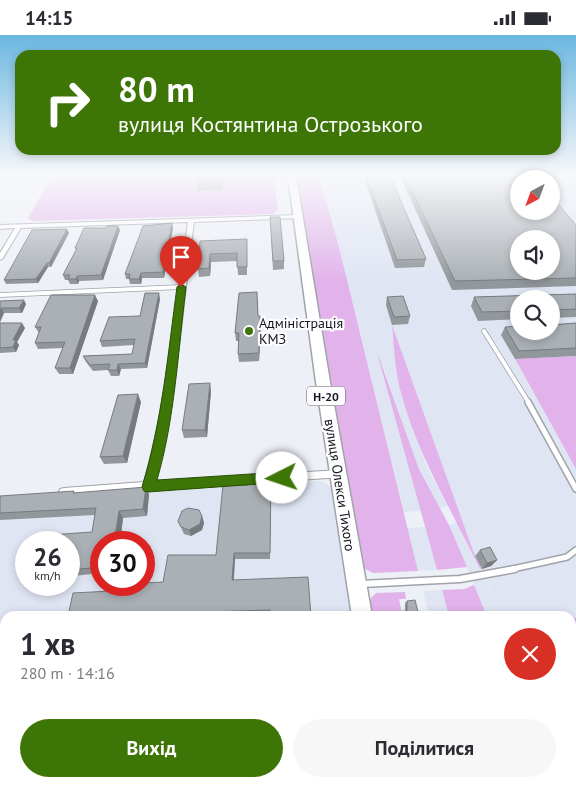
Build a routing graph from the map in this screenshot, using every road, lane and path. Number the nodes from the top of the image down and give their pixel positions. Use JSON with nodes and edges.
{"nodes":[{"id":1,"x":297,"y":211,"type":"edge"},
{"id":2,"x":298,"y":217,"type":"junction"},
{"id":3,"x":191,"y":221,"type":"junction"},
{"id":4,"x":19,"y":226,"type":"junction"},
{"id":5,"x":0,"y":227,"type":"edge"},
{"id":6,"x":0,"y":258,"type":"edge"},
{"id":7,"x":181,"y":287,"type":"junction"},
{"id":8,"x":0,"y":295,"type":"edge"},
{"id":9,"x":484,"y":331,"type":"dead end"},
{"id":10,"x":338,"y":474,"type":"junction"},
{"id":11,"x":148,"y":487,"type":"junction"},
{"id":12,"x":576,"y":489,"type":"edge"},
{"id":13,"x":50,"y":493,"type":"edge"},
{"id":14,"x":576,"y":550,"type":"edge"},
{"id":15,"x":357,"y":584,"type":"junction"},
{"id":16,"x":361,"y":611,"type":"edge"}],
"edges":[{"from":1,"to":2,"type":"main road","name":"вулиця Олекси Тихого","number":"Н-20"},
{"from":2,"to":3,"type":"street"},
{"from":2,"to":10,"type":"main road","name":"вулиця Олекси Тихого","number":"Н-20"},
{"from":3,"to":4,"type":"street"},
{"from":3,"to":7,"type":"street"},
{"from":4,"to":5,"type":"street"},
{"from":4,"to":6,"type":"street"},
{"from":7,"to":8,"type":"lane"},
{"from":7,"to":11,"type":"street"},
{"from":9,"to":12,"type":"lane"},
{"from":10,"to":11,"type":"street"},
{"from":10,"to":15,"type":"main road","name":"вулиця Олекси Тихого","number":"Н-20"},
{"from":11,"to":13,"type":"street"},
{"from":14,"to":15,"type":"lane"},
{"from":15,"to":16,"type":"main road","name":"вулиця Олекси Тихого","number":"Н-20"}]}
